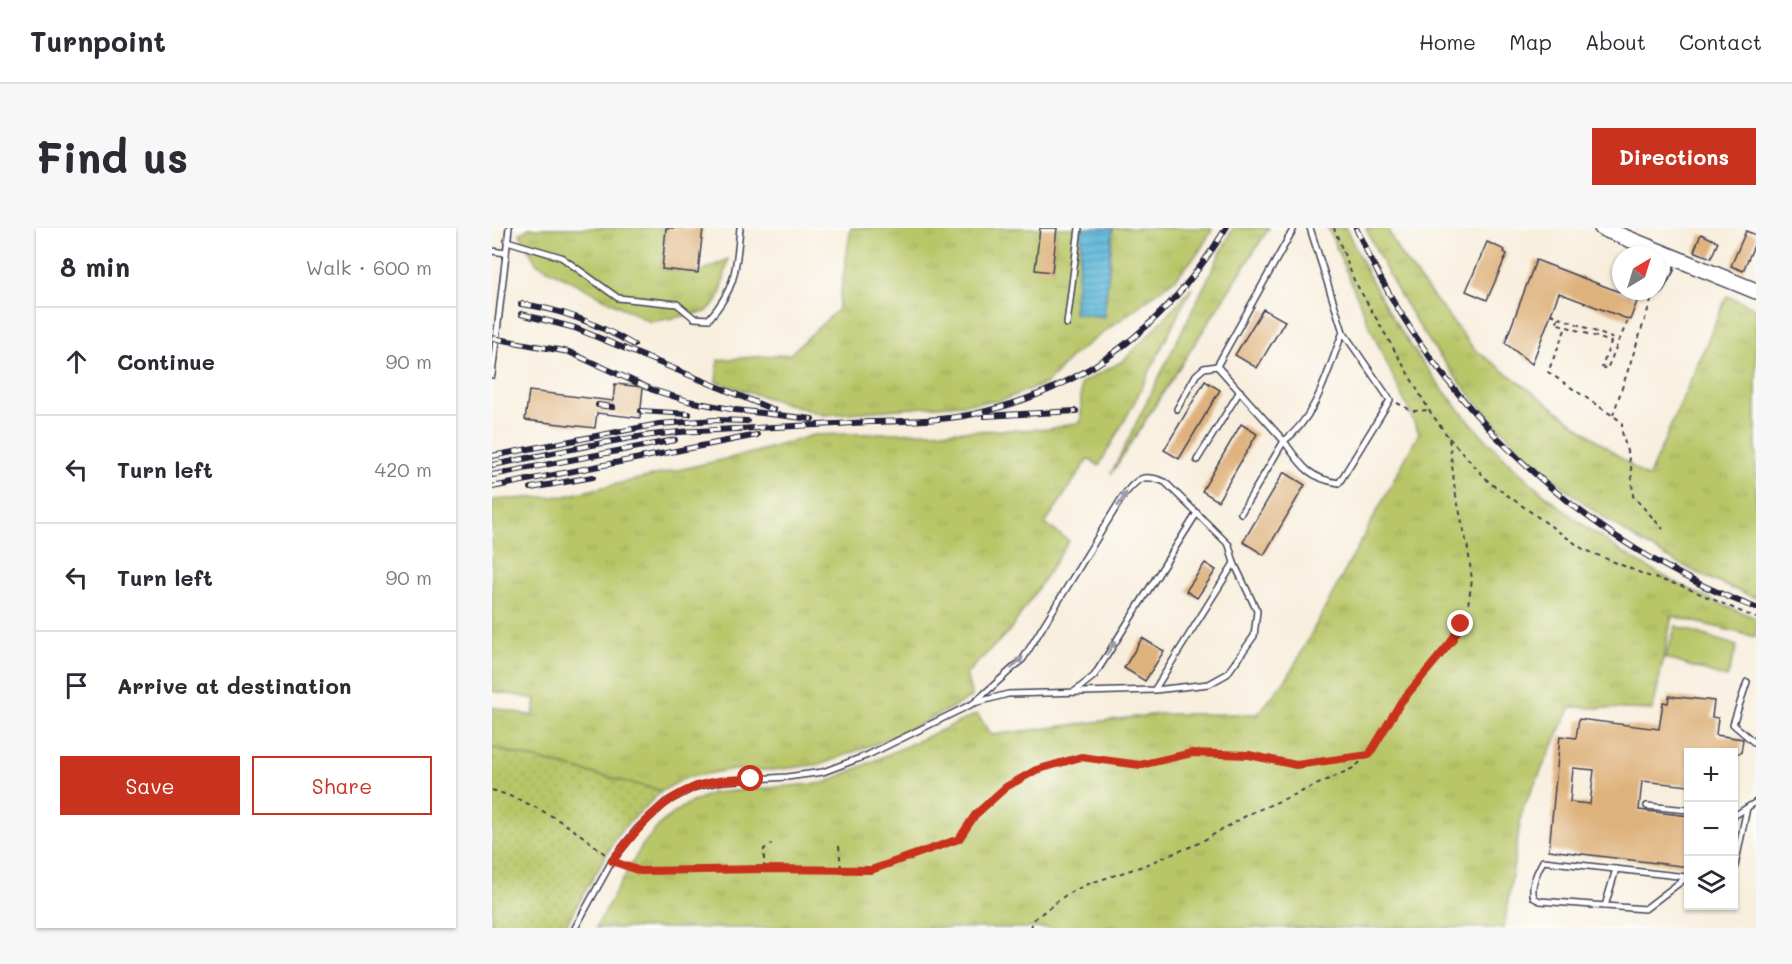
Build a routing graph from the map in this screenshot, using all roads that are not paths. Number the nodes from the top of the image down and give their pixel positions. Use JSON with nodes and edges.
{"nodes":[{"id":1,"x":508,"y":228,"type":"edge"},
{"id":2,"x":740,"y":228,"type":"edge"},
{"id":3,"x":1078,"y":228,"type":"edge"},
{"id":4,"x":1294,"y":228,"type":"edge"},
{"id":5,"x":1310,"y":228,"type":"edge"},
{"id":6,"x":1602,"y":228,"type":"edge"},
{"id":7,"x":507,"y":241,"type":"junction"},
{"id":8,"x":492,"y":251,"type":"edge"},
{"id":9,"x":506,"y":253,"type":"junction"},
{"id":10,"x":1668,"y":255,"type":"junction"},
{"id":11,"x":1666,"y":257,"type":"edge"},
{"id":12,"x":1666,"y":272,"type":"edge"},
{"id":13,"x":1756,"y":291,"type":"edge"},
{"id":14,"x":1067,"y":324,"type":"dead end"},
{"id":15,"x":1343,"y":332,"type":"junction"},
{"id":16,"x":493,"y":350,"type":"edge"},
{"id":17,"x":1217,"y":366,"type":"junction"},
{"id":18,"x":492,"y":375,"type":"edge"},
{"id":19,"x":1240,"y":391,"type":"junction"},
{"id":20,"x":1177,"y":409,"type":"dead end"},
{"id":21,"x":1284,"y":441,"type":"junction"},
{"id":22,"x":1197,"y":460,"type":"dead end"},
{"id":23,"x":1197,"y":513,"type":"junction"},
{"id":24,"x":1241,"y":513,"type":"dead end"},
{"id":25,"x":1234,"y":563,"type":"junction"},
{"id":26,"x":1747,"y":682,"type":"dead end"},
{"id":27,"x":1155,"y":690,"type":"junction"},
{"id":28,"x":1074,"y":692,"type":"junction"},
{"id":29,"x":974,"y":703,"type":"junction"},
{"id":30,"x":1756,"y":744,"type":"edge"},
{"id":31,"x":1756,"y":802,"type":"edge"},
{"id":32,"x":1647,"y":806,"type":"dead end"},
{"id":33,"x":1747,"y":808,"type":"junction"},
{"id":34,"x":1684,"y":810,"type":"edge"},
{"id":35,"x":1738,"y":814,"type":"edge"},
{"id":36,"x":1737,"y":856,"type":"edge"},
{"id":37,"x":1616,"y":869,"type":"junction"},
{"id":38,"x":1684,"y":877,"type":"edge"},
{"id":39,"x":1684,"y":880,"type":"edge"},
{"id":40,"x":1605,"y":906,"type":"junction"},
{"id":41,"x":574,"y":928,"type":"edge"}],
"edges":[{"from":1,"to":7,"type":"lane"},
{"from":2,"to":7,"type":"lane"},
{"from":3,"to":14,"type":"lane"},
{"from":4,"to":17,"type":"lane"},
{"from":5,"to":15,"type":"lane"},
{"from":6,"to":10,"type":"main road"},
{"from":7,"to":9,"type":"lane"},
{"from":8,"to":9,"type":"lane"},
{"from":9,"to":16,"type":"lane"},
{"from":10,"to":11,"type":"street"},
{"from":10,"to":12,"type":"street"},
{"from":10,"to":13,"type":"main road"},
{"from":15,"to":21,"type":"lane"},
{"from":15,"to":21,"type":"lane"},
{"from":16,"to":18,"type":"lane"},
{"from":17,"to":19,"type":"lane"},
{"from":17,"to":20,"type":"lane"},
{"from":19,"to":21,"type":"lane"},
{"from":19,"to":22,"type":"lane"},
{"from":21,"to":24,"type":"lane"},
{"from":23,"to":25,"type":"lane"},
{"from":28,"to":23,"type":"lane","one_way":true},
{"from":29,"to":23,"type":"lane","one_way":true},
{"from":25,"to":27,"type":"lane"},
{"from":25,"to":27,"type":"lane"},
{"from":26,"to":30,"type":"lane"},
{"from":27,"to":28,"type":"lane"},
{"from":28,"to":29,"type":"lane"},
{"from":29,"to":41,"type":"lane"},
{"from":31,"to":33,"type":"lane"},
{"from":32,"to":34,"type":"lane"},
{"from":33,"to":35,"type":"lane"},
{"from":33,"to":36,"type":"lane"},
{"from":37,"to":38,"type":"lane"},
{"from":37,"to":40,"type":"lane"},
{"from":37,"to":40,"type":"lane"},
{"from":39,"to":40,"type":"lane"}]}
